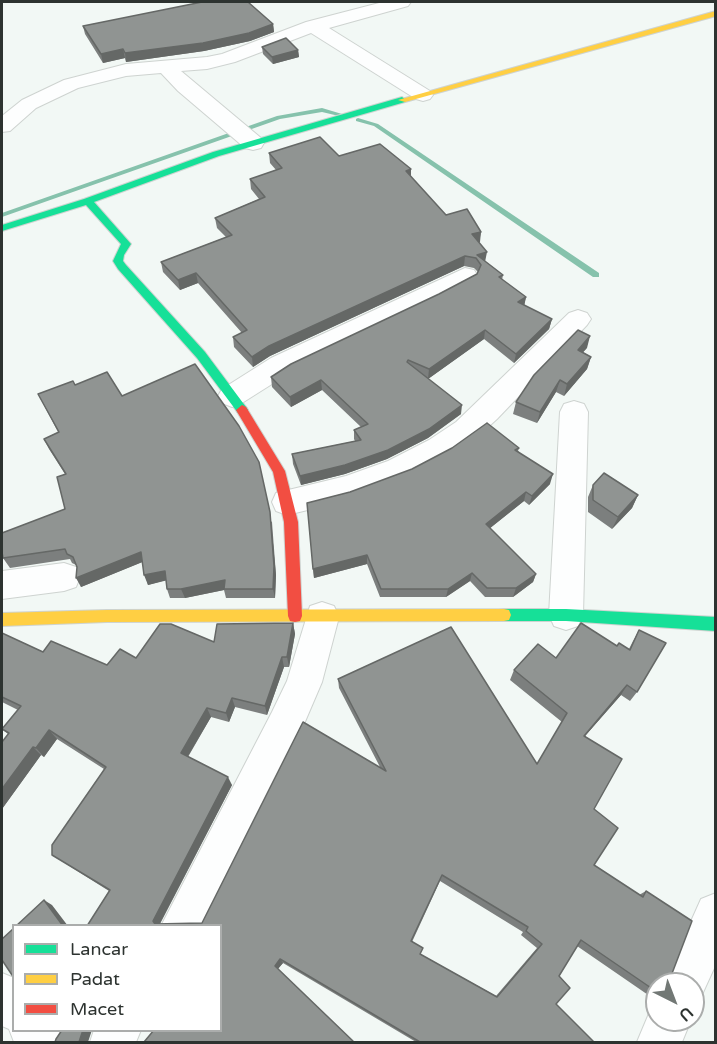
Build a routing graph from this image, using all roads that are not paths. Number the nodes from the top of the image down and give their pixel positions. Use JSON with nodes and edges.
{"nodes":[{"id":1,"x":401,"y":2,"type":"edge"},
{"id":2,"x":716,"y":14,"type":"edge"},
{"id":3,"x":314,"y":26,"type":"junction"},
{"id":4,"x":166,"y":67,"type":"junction"},
{"id":5,"x":423,"y":95,"type":"junction"},
{"id":6,"x":2,"y":126,"type":"edge"},
{"id":7,"x":243,"y":135,"type":"junction"},
{"id":8,"x":88,"y":201,"type":"junction"},
{"id":9,"x":2,"y":228,"type":"edge"},
{"id":10,"x":465,"y":276,"type":"dead end"},
{"id":11,"x":578,"y":319,"type":"dead end"},
{"id":12,"x":232,"y":396,"type":"junction"},
{"id":13,"x":573,"y":412,"type":"dead end"},
{"id":14,"x":287,"y":502,"type":"junction"},
{"id":15,"x":64,"y":577,"type":"dead end"},
{"id":16,"x":2,"y":585,"type":"edge"},
{"id":17,"x":566,"y":615,"type":"junction"},
{"id":18,"x":309,"y":617,"type":"junction"},
{"id":19,"x":2,"y":620,"type":"edge"},
{"id":20,"x":716,"y":624,"type":"edge"},
{"id":21,"x":716,"y":914,"type":"edge"},
{"id":22,"x":183,"y":924,"type":"edge"},
{"id":23,"x":690,"y":972,"type":"edge"},
{"id":24,"x":2,"y":995,"type":"edge"},
{"id":25,"x":12,"y":1008,"type":"edge"}],
"edges":[{"from":1,"to":3,"type":"street"},
{"from":2,"to":5,"type":"street"},
{"from":3,"to":4,"type":"street"},
{"from":3,"to":5,"type":"street"},
{"from":4,"to":6,"type":"street"},
{"from":4,"to":7,"type":"street"},
{"from":5,"to":7,"type":"street"},
{"from":7,"to":8,"type":"street"},
{"from":8,"to":9,"type":"street"},
{"from":8,"to":12,"type":"street"},
{"from":10,"to":12,"type":"street"},
{"from":11,"to":14,"type":"street"},
{"from":12,"to":14,"type":"street"},
{"from":13,"to":17,"type":"street"},
{"from":14,"to":18,"type":"street"},
{"from":15,"to":16,"type":"street"},
{"from":17,"to":18,"type":"street"},
{"from":17,"to":20,"type":"street"},
{"from":18,"to":19,"type":"street"},
{"from":18,"to":22,"type":"street"},
{"from":21,"to":23,"type":"street"},
{"from":24,"to":25,"type":"street"}]}
